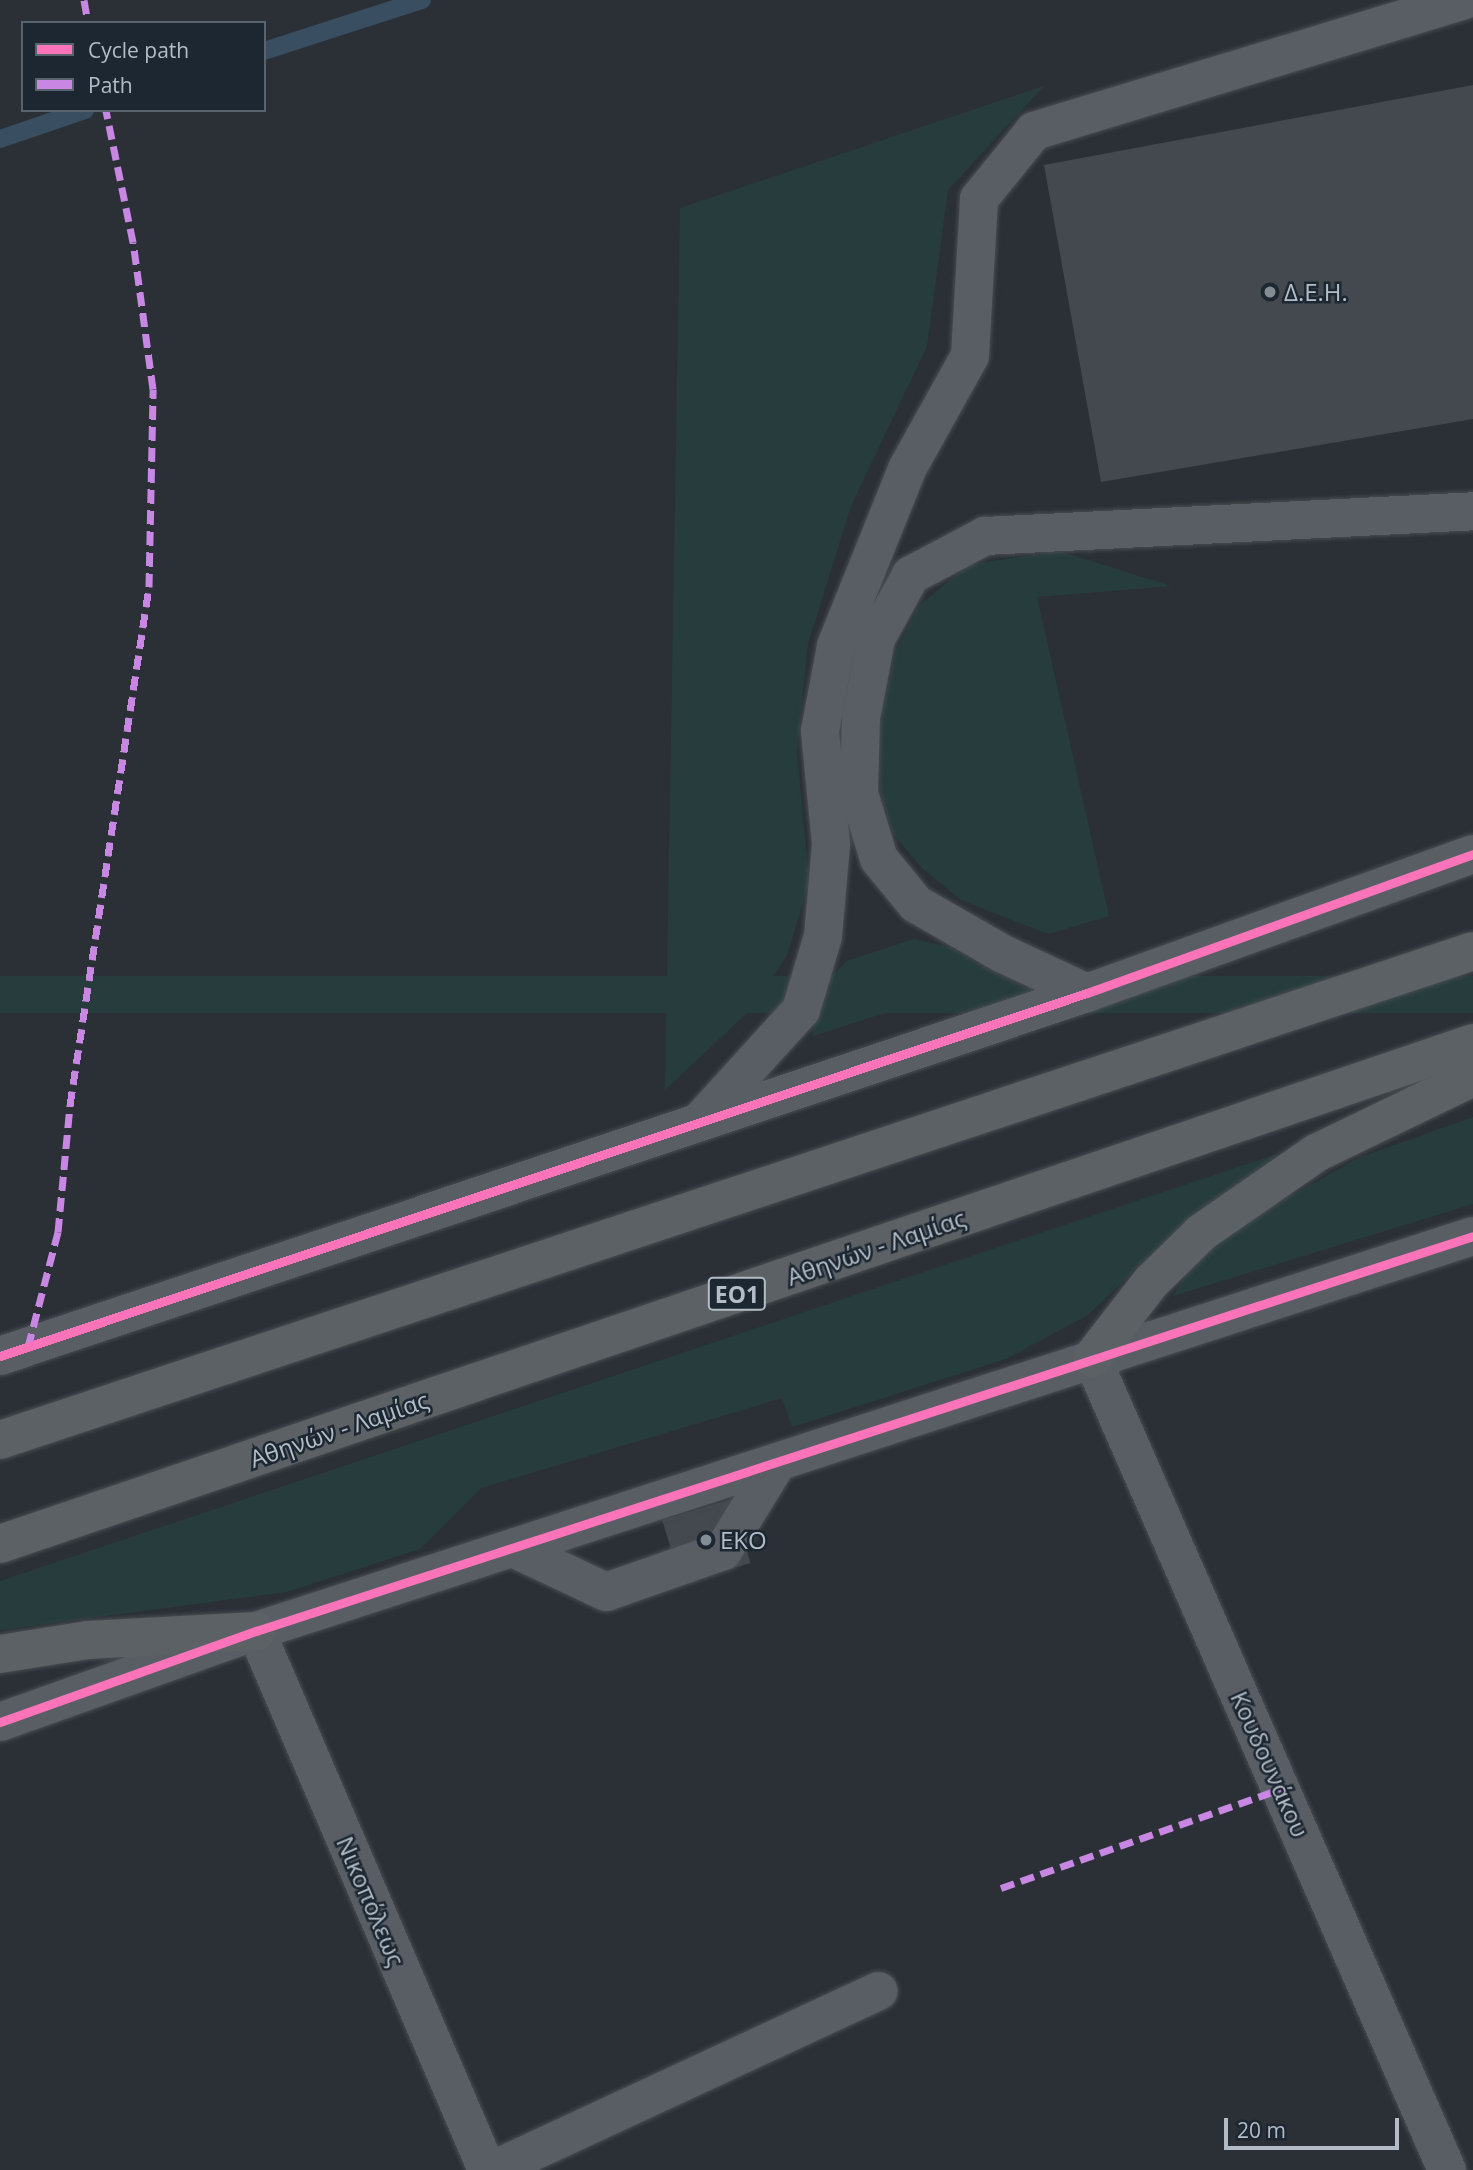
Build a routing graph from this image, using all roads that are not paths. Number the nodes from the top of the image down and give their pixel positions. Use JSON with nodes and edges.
{"nodes":[{"id":1,"x":1465,"y":0,"type":"edge"},
{"id":2,"x":1473,"y":511,"type":"edge"},
{"id":3,"x":1473,"y":854,"type":"edge"},
{"id":4,"x":1473,"y":951,"type":"edge"},
{"id":5,"x":1087,"y":993,"type":"junction"},
{"id":6,"x":1473,"y":1043,"type":"edge"},
{"id":7,"x":1473,"y":1077,"type":"edge"},
{"id":8,"x":698,"y":1123,"type":"junction"},
{"id":9,"x":1473,"y":1236,"type":"edge"},
{"id":10,"x":0,"y":1356,"type":"edge"},
{"id":11,"x":1092,"y":1358,"type":"junction"},
{"id":12,"x":0,"y":1440,"type":"edge"},
{"id":13,"x":777,"y":1462,"type":"junction"},
{"id":14,"x":0,"y":1544,"type":"edge"},
{"id":15,"x":515,"y":1549,"type":"junction"},
{"id":16,"x":256,"y":1631,"type":"junction"},
{"id":17,"x":0,"y":1654,"type":"edge"},
{"id":18,"x":0,"y":1722,"type":"edge"},
{"id":19,"x":879,"y":1991,"type":"dead end"},
{"id":20,"x":487,"y":2170,"type":"edge"},
{"id":21,"x":493,"y":2170,"type":"edge"},
{"id":22,"x":1447,"y":2170,"type":"edge"}],
"edges":[{"from":1,"to":8,"type":"street"},
{"from":2,"to":5,"type":"street"},
{"from":3,"to":5,"type":"street"},
{"from":4,"to":12,"type":"main road"},
{"from":5,"to":8,"type":"street"},
{"from":6,"to":14,"type":"main road","name":"Αθηνών - Λαμίας","number":"ΕΟ1"},
{"from":7,"to":11,"type":"main road"},
{"from":8,"to":10,"type":"street"},
{"from":9,"to":11,"type":"street"},
{"from":11,"to":13,"type":"street"},
{"from":11,"to":22,"type":"street","name":"Κουδουνάκου"},
{"from":13,"to":15,"type":"street"},
{"from":13,"to":15,"type":"street"},
{"from":15,"to":16,"type":"street"},
{"from":16,"to":17,"type":"main road"},
{"from":16,"to":18,"type":"street"},
{"from":16,"to":20,"type":"street","name":"Νικοπόλεως"},
{"from":19,"to":21,"type":"street"}]}
